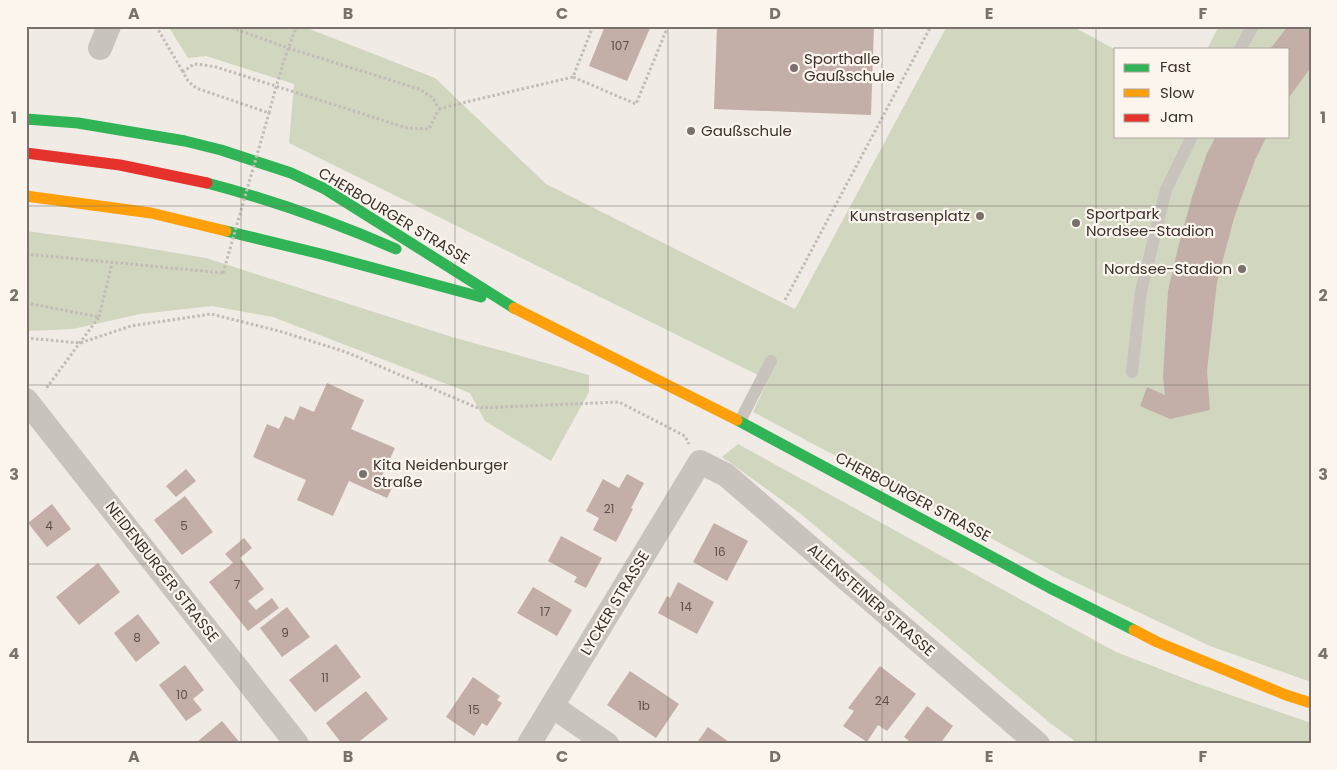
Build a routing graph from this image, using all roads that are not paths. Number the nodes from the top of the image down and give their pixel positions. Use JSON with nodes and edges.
{"nodes":[{"id":1,"x":109,"y":26,"type":"edge"},
{"id":2,"x":1253,"y":26,"type":"edge"},
{"id":3,"x":100,"y":48,"type":"dead end"},
{"id":4,"x":1241,"y":48,"type":"edge"},
{"id":5,"x":26,"y":119,"type":"edge"},
{"id":6,"x":1191,"y":138,"type":"edge"},
{"id":7,"x":26,"y":153,"type":"edge"},
{"id":8,"x":26,"y":196,"type":"edge"},
{"id":9,"x":507,"y":304,"type":"junction"},
{"id":10,"x":771,"y":361,"type":"dead end"},
{"id":11,"x":1132,"y":372,"type":"dead end"},
{"id":12,"x":29,"y":404,"type":"edge"},
{"id":13,"x":740,"y":421,"type":"junction"},
{"id":14,"x":700,"y":462,"type":"joint"},
{"id":15,"x":1311,"y":703,"type":"edge"},
{"id":16,"x":552,"y":706,"type":"junction"},
{"id":17,"x":297,"y":744,"type":"edge"},
{"id":18,"x":529,"y":744,"type":"edge"},
{"id":19,"x":607,"y":744,"type":"edge"},
{"id":20,"x":1038,"y":744,"type":"edge"}],
"edges":[{"from":1,"to":3,"type":"street"},
{"from":2,"to":4,"type":"lane"},
{"from":5,"to":9,"type":"main road","name":"CHERBOURGER STRASSE"},
{"from":6,"to":11,"type":"lane"},
{"from":7,"to":9,"type":"main road"},
{"from":8,"to":9,"type":"main road","name":"CHERBOURGER STRASSE"},
{"from":9,"to":13,"type":"main road","name":"CHERBOURGER STRASSE"},
{"from":10,"to":13,"type":"lane"},
{"from":12,"to":17,"type":"street","name":"NEIDENBURGER STRASSE"},
{"from":13,"to":15,"type":"main road","name":"CHERBOURGER STRASSE"},
{"from":14,"to":16,"type":"street","name":"LYCKER STRASSE"},
{"from":14,"to":20,"type":"street","name":"ALLENSTEINER STRASSE"},
{"from":16,"to":18,"type":"street","name":"LYCKER STRASSE"},
{"from":16,"to":19,"type":"street"}]}
